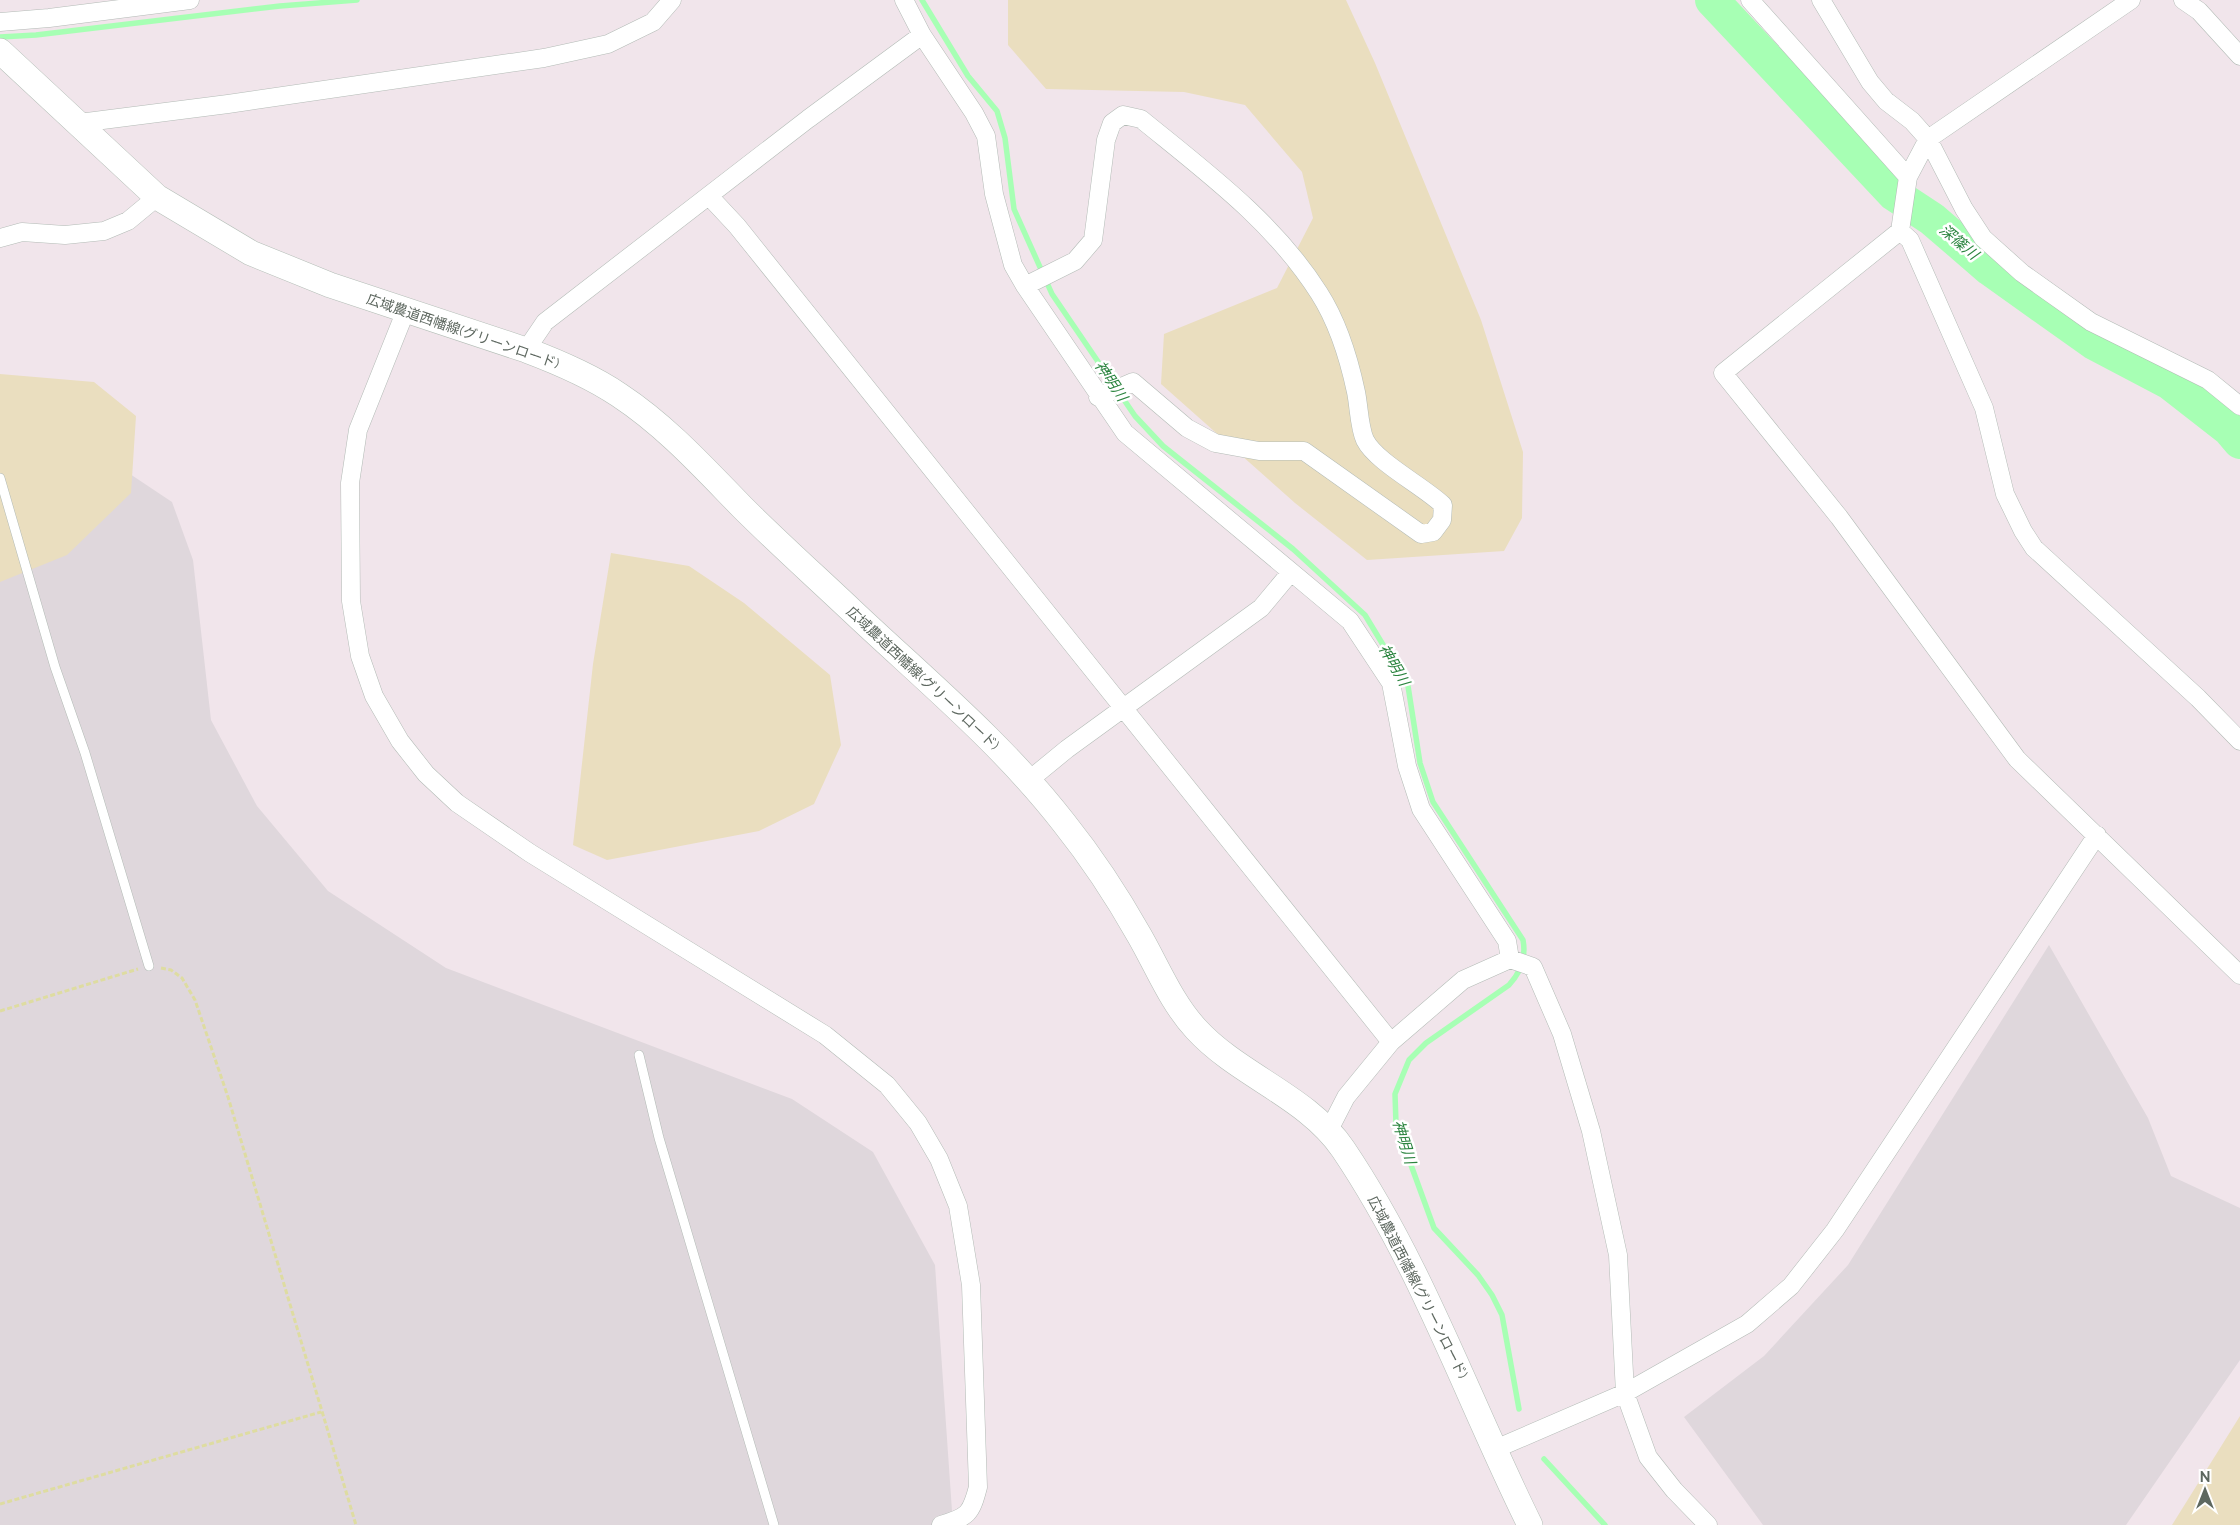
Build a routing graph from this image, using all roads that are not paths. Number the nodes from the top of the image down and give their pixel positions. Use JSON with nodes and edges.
{"nodes":[{"id":1,"x":190,"y":0,"type":"edge"},
{"id":2,"x":672,"y":0,"type":"edge"},
{"id":3,"x":904,"y":0,"type":"edge"},
{"id":4,"x":1750,"y":0,"type":"edge"},
{"id":5,"x":1821,"y":0,"type":"edge"},
{"id":6,"x":2131,"y":0,"type":"edge"},
{"id":7,"x":2183,"y":0,"type":"edge"},
{"id":8,"x":0,"y":22,"type":"edge"},
{"id":9,"x":922,"y":35,"type":"junction"},
{"id":10,"x":0,"y":51,"type":"edge"},
{"id":11,"x":2240,"y":56,"type":"edge"},
{"id":12,"x":79,"y":123,"type":"junction"},
{"id":13,"x":1928,"y":139,"type":"junction"},
{"id":14,"x":1908,"y":177,"type":"junction"},
{"id":15,"x":709,"y":196,"type":"junction"},
{"id":16,"x":157,"y":198,"type":"junction"},
{"id":17,"x":1900,"y":231,"type":"junction"},
{"id":18,"x":0,"y":238,"type":"edge"},
{"id":19,"x":1029,"y":284,"type":"junction"},
{"id":20,"x":406,"y":310,"type":"junction"},
{"id":21,"x":526,"y":350,"type":"junction"},
{"id":22,"x":1101,"y":395,"type":"junction"},
{"id":23,"x":2240,"y":406,"type":"edge"},
{"id":24,"x":0,"y":478,"type":"edge"},
{"id":25,"x":1291,"y":572,"type":"junction"},
{"id":26,"x":1122,"y":708,"type":"junction"},
{"id":27,"x":2240,"y":741,"type":"edge"},
{"id":28,"x":1028,"y":781,"type":"junction"},
{"id":29,"x":2097,"y":835,"type":"junction"},
{"id":30,"x":1510,"y":959,"type":"junction"},
{"id":31,"x":149,"y":966,"type":"road end"},
{"id":32,"x":2240,"y":975,"type":"edge"},
{"id":33,"x":1391,"y":1042,"type":"junction"},
{"id":34,"x":639,"y":1055,"type":"dead end"},
{"id":35,"x":1328,"y":1132,"type":"junction"},
{"id":36,"x":1624,"y":1393,"type":"junction"},
{"id":37,"x":1493,"y":1450,"type":"junction"},
{"id":38,"x":774,"y":1525,"type":"edge"},
{"id":39,"x":942,"y":1525,"type":"edge"},
{"id":40,"x":1530,"y":1525,"type":"edge"},
{"id":41,"x":1708,"y":1525,"type":"edge"}],
"edges":[{"from":1,"to":8,"type":"street"},
{"from":2,"to":12,"type":"street"},
{"from":3,"to":9,"type":"street"},
{"from":4,"to":14,"type":"street"},
{"from":5,"to":13,"type":"street"},
{"from":6,"to":13,"type":"street"},
{"from":7,"to":11,"type":"street"},
{"from":9,"to":15,"type":"street"},
{"from":9,"to":19,"type":"street"},
{"from":10,"to":12,"type":"street","name":"広域農道西幡線(グリーンロード)"},
{"from":12,"to":16,"type":"street","name":"広域農道西幡線(グリーンロード)"},
{"from":13,"to":14,"type":"street"},
{"from":13,"to":23,"type":"street"},
{"from":14,"to":17,"type":"street"},
{"from":15,"to":21,"type":"street"},
{"from":15,"to":26,"type":"street"},
{"from":16,"to":18,"type":"street"},
{"from":16,"to":20,"type":"street","name":"広域農道西幡線(グリーンロード)"},
{"from":17,"to":27,"type":"street"},
{"from":17,"to":29,"type":"street"},
{"from":19,"to":22,"type":"street"},
{"from":19,"to":22,"type":"street"},
{"from":20,"to":21,"type":"street","name":"広域農道西幡線(グリーンロード)"},
{"from":20,"to":39,"type":"street"},
{"from":21,"to":28,"type":"street","name":"広域農道西幡線(グリーンロード)"},
{"from":22,"to":25,"type":"street"},
{"from":24,"to":31,"type":"lane"},
{"from":25,"to":26,"type":"street"},
{"from":25,"to":30,"type":"street"},
{"from":26,"to":28,"type":"street"},
{"from":26,"to":33,"type":"street"},
{"from":28,"to":35,"type":"street","name":"広域農道西幡線(グリーンロード)"},
{"from":29,"to":32,"type":"street"},
{"from":29,"to":36,"type":"street"},
{"from":30,"to":33,"type":"street"},
{"from":30,"to":36,"type":"street"},
{"from":33,"to":35,"type":"street"},
{"from":34,"to":38,"type":"lane"},
{"from":35,"to":37,"type":"street","name":"広域農道西幡線(グリーンロード)"},
{"from":36,"to":37,"type":"street"},
{"from":36,"to":41,"type":"street"},
{"from":37,"to":40,"type":"street","name":"広域農道西幡線(グリーンロード)"}]}
